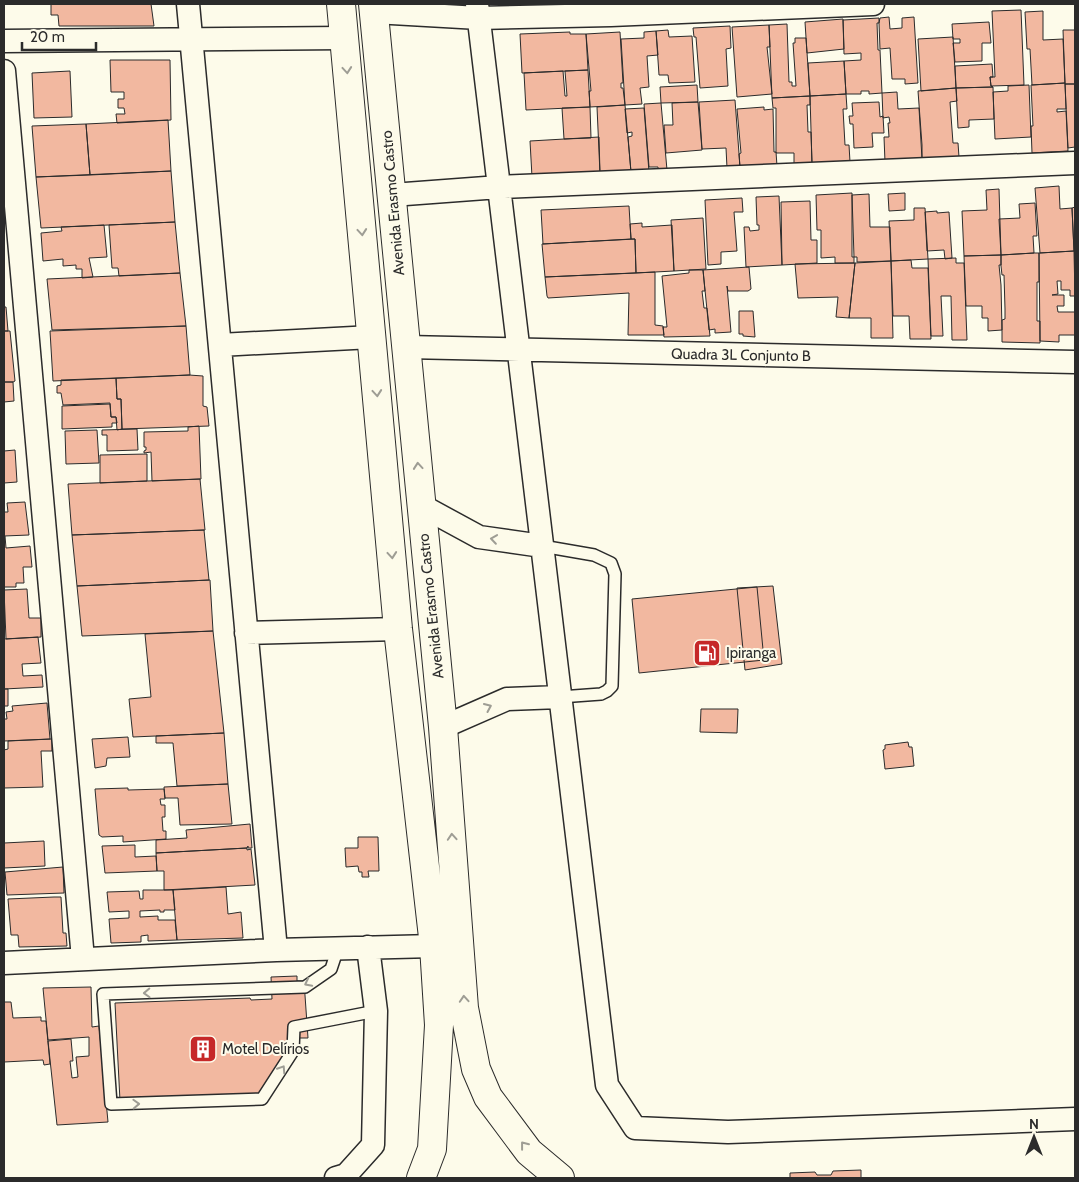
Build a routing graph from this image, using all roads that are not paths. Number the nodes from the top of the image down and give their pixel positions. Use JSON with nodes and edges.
{"nodes":[{"id":1,"x":188,"y":4,"type":"edge"},
{"id":2,"x":341,"y":4,"type":"edge"},
{"id":3,"x":872,"y":4,"type":"edge"},
{"id":4,"x":785,"y":6,"type":"edge"},
{"id":5,"x":374,"y":8,"type":"edge"},
{"id":6,"x":611,"y":10,"type":"edge"},
{"id":7,"x":478,"y":11,"type":"edge"},
{"id":8,"x":191,"y":38,"type":"junction"},
{"id":9,"x":344,"y":38,"type":"junction"},
{"id":10,"x":4,"y":41,"type":"edge"},
{"id":11,"x":4,"y":71,"type":"edge"},
{"id":12,"x":1075,"y":163,"type":"edge"},
{"id":13,"x":499,"y":187,"type":"junction"},
{"id":14,"x":392,"y":195,"type":"junction"},
{"id":15,"x":372,"y":337,"type":"junction"},
{"id":16,"x":220,"y":345,"type":"junction"},
{"id":17,"x":406,"y":347,"type":"junction"},
{"id":18,"x":519,"y":350,"type":"junction"},
{"id":19,"x":1075,"y":362,"type":"edge"},
{"id":20,"x":422,"y":506,"type":"junction"},
{"id":21,"x":542,"y":546,"type":"junction"},
{"id":22,"x":398,"y":629,"type":"junction"},
{"id":23,"x":246,"y":633,"type":"junction"},
{"id":24,"x":560,"y":697,"type":"junction"},
{"id":25,"x":443,"y":727,"type":"junction"},
{"id":26,"x":434,"y":946,"type":"junction"},
{"id":27,"x":368,"y":947,"type":"junction"},
{"id":28,"x":338,"y":948,"type":"junction"},
{"id":29,"x":276,"y":950,"type":"junction"},
{"id":30,"x":84,"y":959,"type":"junction"},
{"id":31,"x":4,"y":963,"type":"edge"},
{"id":32,"x":376,"y":1011,"type":"junction"},
{"id":33,"x":1075,"y":1119,"type":"edge"},
{"id":34,"x":336,"y":1178,"type":"edge"},
{"id":35,"x":421,"y":1178,"type":"edge"},
{"id":36,"x":560,"y":1178,"type":"edge"}],
"edges":[{"from":1,"to":8,"type":"street"},
{"from":2,"to":9,"type":"main road"},
{"from":3,"to":4,"type":"street"},
{"from":4,"to":6,"type":"street"},
{"from":5,"to":7,"type":"street"},
{"from":5,"to":14,"type":"main road","name":"Avenida Erasmo Castro"},
{"from":6,"to":7,"type":"street"},
{"from":7,"to":13,"type":"street"},
{"from":8,"to":9,"type":"street"},
{"from":8,"to":10,"type":"street"},
{"from":8,"to":16,"type":"street"},
{"from":9,"to":15,"type":"main road","one_way":true},
{"from":11,"to":30,"type":"street"},
{"from":12,"to":13,"type":"street"},
{"from":13,"to":14,"type":"street"},
{"from":13,"to":18,"type":"street"},
{"from":14,"to":17,"type":"main road","name":"Avenida Erasmo Castro"},
{"from":15,"to":16,"type":"street"},
{"from":15,"to":22,"type":"main road","one_way":true},
{"from":16,"to":23,"type":"street"},
{"from":17,"to":18,"type":"street","name":"Quadra 3L Conjunto B"},
{"from":20,"to":17,"type":"main road","name":"Avenida Erasmo Castro","one_way":true},
{"from":18,"to":19,"type":"street","name":"Quadra 3L Conjunto B"},
{"from":18,"to":21,"type":"street"},
{"from":21,"to":20,"type":"street","one_way":true},
{"from":20,"to":25,"type":"main road","name":"Avenida Erasmo Castro"},
{"from":21,"to":24,"type":"street"},
{"from":21,"to":24,"type":"lane"},
{"from":22,"to":23,"type":"street"},
{"from":22,"to":26,"type":"main road"},
{"from":23,"to":29,"type":"street"},
{"from":25,"to":24,"type":"street","one_way":true},
{"from":24,"to":33,"type":"street"},
{"from":36,"to":25,"type":"main road","name":"Avenida Erasmo Castro","one_way":true},
{"from":26,"to":27,"type":"street"},
{"from":26,"to":35,"type":"main road"},
{"from":27,"to":28,"type":"street"},
{"from":27,"to":32,"type":"street"},
{"from":28,"to":29,"type":"street"},
{"from":28,"to":32,"type":"lane","one_way":true},
{"from":29,"to":30,"type":"street"},
{"from":30,"to":31,"type":"street"},
{"from":32,"to":34,"type":"street"}]}
